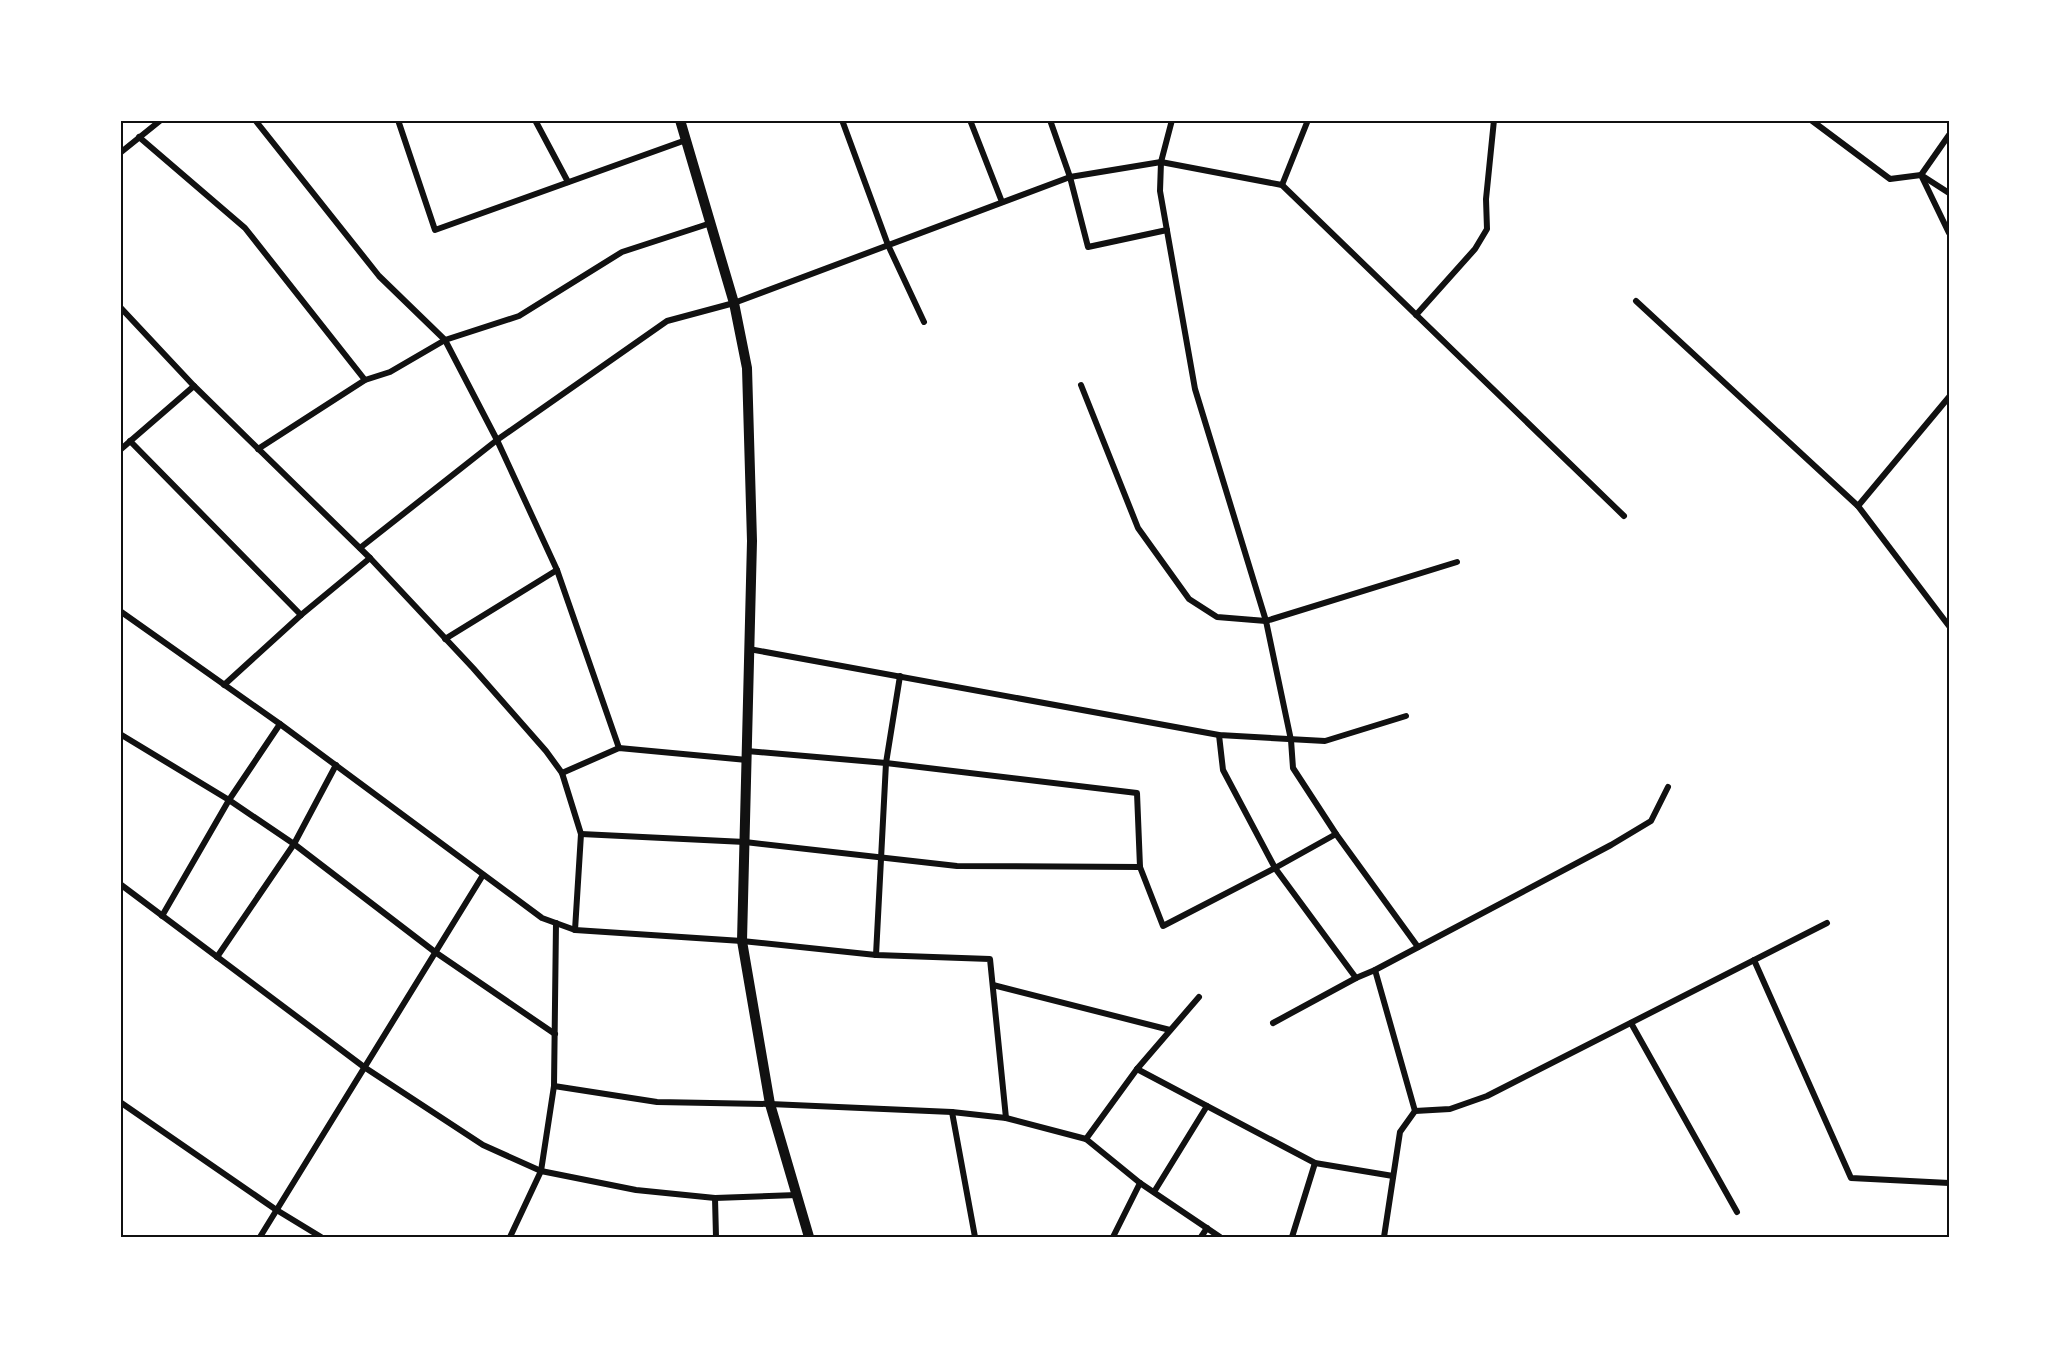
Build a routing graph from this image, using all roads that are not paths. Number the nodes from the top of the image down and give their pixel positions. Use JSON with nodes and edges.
{"nodes":[{"id":1,"x":161,"y":120,"type":"edge"},
{"id":2,"x":255,"y":120,"type":"edge"},
{"id":3,"x":398,"y":120,"type":"edge"},
{"id":4,"x":535,"y":120,"type":"edge"},
{"id":5,"x":680,"y":120,"type":"edge"},
{"id":6,"x":842,"y":120,"type":"edge"},
{"id":7,"x":970,"y":120,"type":"edge"},
{"id":8,"x":1050,"y":120,"type":"edge"},
{"id":9,"x":1173,"y":120,"type":"edge"},
{"id":10,"x":1308,"y":120,"type":"edge"},
{"id":11,"x":1494,"y":120,"type":"edge"},
{"id":12,"x":1811,"y":120,"type":"edge"},
{"id":13,"x":1949,"y":135,"type":"edge"},
{"id":14,"x":139,"y":137,"type":"junction"},
{"id":15,"x":686,"y":141,"type":"junction"},
{"id":16,"x":120,"y":153,"type":"edge"},
{"id":17,"x":1161,"y":162,"type":"junction"},
{"id":18,"x":1921,"y":175,"type":"junction"},
{"id":19,"x":1070,"y":177,"type":"junction"},
{"id":20,"x":568,"y":182,"type":"junction"},
{"id":21,"x":1282,"y":185,"type":"junction"},
{"id":22,"x":1949,"y":193,"type":"edge"},
{"id":23,"x":1002,"y":202,"type":"junction"},
{"id":24,"x":711,"y":224,"type":"junction"},
{"id":25,"x":1167,"y":230,"type":"junction"},
{"id":26,"x":1949,"y":233,"type":"edge"},
{"id":27,"x":888,"y":245,"type":"junction"},
{"id":28,"x":1636,"y":301,"type":"dead end"},
{"id":29,"x":734,"y":303,"type":"junction"},
{"id":30,"x":120,"y":307,"type":"edge"},
{"id":31,"x":1416,"y":315,"type":"junction"},
{"id":32,"x":924,"y":322,"type":"dead end"},
{"id":33,"x":445,"y":340,"type":"junction"},
{"id":34,"x":365,"y":380,"type":"junction"},
{"id":35,"x":1081,"y":385,"type":"dead end"},
{"id":36,"x":194,"y":386,"type":"junction"},
{"id":37,"x":1949,"y":398,"type":"edge"},
{"id":38,"x":497,"y":440,"type":"junction"},
{"id":39,"x":130,"y":441,"type":"junction"},
{"id":40,"x":258,"y":449,"type":"junction"},
{"id":41,"x":120,"y":450,"type":"edge"},
{"id":42,"x":1858,"y":506,"type":"junction"},
{"id":43,"x":1624,"y":516,"type":"dead end"},
{"id":44,"x":360,"y":548,"type":"junction"},
{"id":45,"x":370,"y":558,"type":"junction"},
{"id":46,"x":1457,"y":562,"type":"dead end"},
{"id":47,"x":557,"y":570,"type":"junction"},
{"id":48,"x":301,"y":615,"type":"junction"},
{"id":49,"x":121,"y":616,"type":"edge"},
{"id":50,"x":1266,"y":621,"type":"junction"},
{"id":51,"x":1949,"y":626,"type":"edge"},
{"id":52,"x":445,"y":639,"type":"junction"},
{"id":53,"x":749,"y":649,"type":"junction"},
{"id":54,"x":900,"y":676,"type":"junction"},
{"id":55,"x":224,"y":685,"type":"junction"},
{"id":56,"x":1406,"y":716,"type":"dead end"},
{"id":57,"x":280,"y":724,"type":"junction"},
{"id":58,"x":120,"y":734,"type":"edge"},
{"id":59,"x":1218,"y":735,"type":"junction"},
{"id":60,"x":1291,"y":740,"type":"junction"},
{"id":61,"x":619,"y":748,"type":"junction"},
{"id":62,"x":747,"y":756,"type":"junction"},
{"id":63,"x":886,"y":763,"type":"junction"},
{"id":64,"x":336,"y":765,"type":"junction"},
{"id":65,"x":562,"y":772,"type":"junction"},
{"id":66,"x":1668,"y":787,"type":"dead end"},
{"id":67,"x":230,"y":800,"type":"junction"},
{"id":68,"x":581,"y":834,"type":"junction"},
{"id":69,"x":1336,"y":834,"type":"junction"},
{"id":70,"x":745,"y":842,"type":"junction"},
{"id":71,"x":294,"y":844,"type":"junction"},
{"id":72,"x":881,"y":858,"type":"junction"},
{"id":73,"x":1140,"y":867,"type":"junction"},
{"id":74,"x":1275,"y":868,"type":"junction"},
{"id":75,"x":483,"y":874,"type":"junction"},
{"id":76,"x":120,"y":884,"type":"edge"},
{"id":77,"x":162,"y":916,"type":"junction"},
{"id":78,"x":556,"y":923,"type":"junction"},
{"id":79,"x":1827,"y":923,"type":"dead end"},
{"id":80,"x":575,"y":930,"type":"junction"},
{"id":81,"x":742,"y":941,"type":"junction"},
{"id":82,"x":1418,"y":947,"type":"junction"},
{"id":83,"x":435,"y":952,"type":"junction"},
{"id":84,"x":876,"y":955,"type":"junction"},
{"id":85,"x":217,"y":957,"type":"junction"},
{"id":86,"x":1754,"y":960,"type":"junction"},
{"id":87,"x":1375,"y":970,"type":"junction"},
{"id":88,"x":1356,"y":978,"type":"junction"},
{"id":89,"x":993,"y":985,"type":"junction"},
{"id":90,"x":1199,"y":997,"type":"dead end"},
{"id":91,"x":1273,"y":1023,"type":"dead end"},
{"id":92,"x":1631,"y":1023,"type":"junction"},
{"id":93,"x":1170,"y":1030,"type":"junction"},
{"id":94,"x":555,"y":1034,"type":"junction"},
{"id":95,"x":364,"y":1067,"type":"junction"},
{"id":96,"x":1137,"y":1069,"type":"junction"},
{"id":97,"x":554,"y":1086,"type":"junction"},
{"id":98,"x":120,"y":1102,"type":"edge"},
{"id":99,"x":770,"y":1104,"type":"junction"},
{"id":100,"x":1207,"y":1106,"type":"junction"},
{"id":101,"x":1415,"y":1111,"type":"junction"},
{"id":102,"x":952,"y":1112,"type":"junction"},
{"id":103,"x":1006,"y":1118,"type":"junction"},
{"id":104,"x":1086,"y":1139,"type":"junction"},
{"id":105,"x":1315,"y":1163,"type":"junction"},
{"id":106,"x":541,"y":1171,"type":"junction"},
{"id":107,"x":1393,"y":1176,"type":"junction"},
{"id":108,"x":1140,"y":1183,"type":"junction"},
{"id":109,"x":1949,"y":1183,"type":"edge"},
{"id":110,"x":1154,"y":1192,"type":"junction"},
{"id":111,"x":797,"y":1196,"type":"junction"},
{"id":112,"x":715,"y":1198,"type":"junction"},
{"id":113,"x":275,"y":1209,"type":"junction"},
{"id":114,"x":1737,"y":1212,"type":"dead end"},
{"id":115,"x":1207,"y":1228,"type":"junction"},
{"id":116,"x":260,"y":1237,"type":"edge"},
{"id":117,"x":321,"y":1237,"type":"edge"},
{"id":118,"x":510,"y":1237,"type":"edge"},
{"id":119,"x":716,"y":1237,"type":"edge"},
{"id":120,"x":809,"y":1237,"type":"edge"},
{"id":121,"x":975,"y":1237,"type":"edge"},
{"id":122,"x":1113,"y":1237,"type":"edge"},
{"id":123,"x":1201,"y":1237,"type":"edge"},
{"id":124,"x":1220,"y":1237,"type":"edge"},
{"id":125,"x":1292,"y":1237,"type":"edge"},
{"id":126,"x":1384,"y":1237,"type":"edge"}],
"edges":[{"from":1,"to":14,"type":"street"},
{"from":2,"to":33,"type":"street"},
{"from":3,"to":20,"type":"street"},
{"from":4,"to":20,"type":"street"},
{"from":5,"to":15,"type":"street"},
{"from":6,"to":27,"type":"street"},
{"from":7,"to":23,"type":"street"},
{"from":8,"to":19,"type":"street"},
{"from":9,"to":17,"type":"street"},
{"from":10,"to":21,"type":"street"},
{"from":11,"to":31,"type":"street"},
{"from":12,"to":18,"type":"street"},
{"from":13,"to":18,"type":"street"},
{"from":14,"to":16,"type":"street"},
{"from":14,"to":34,"type":"street"},
{"from":15,"to":20,"type":"street"},
{"from":15,"to":24,"type":"street"},
{"from":17,"to":19,"type":"street"},
{"from":17,"to":21,"type":"street"},
{"from":17,"to":25,"type":"street"},
{"from":18,"to":22,"type":"street"},
{"from":18,"to":26,"type":"street"},
{"from":19,"to":23,"type":"street"},
{"from":19,"to":25,"type":"street"},
{"from":21,"to":31,"type":"street"},
{"from":23,"to":27,"type":"street"},
{"from":24,"to":29,"type":"street"},
{"from":24,"to":33,"type":"street"},
{"from":25,"to":50,"type":"street"},
{"from":27,"to":29,"type":"street"},
{"from":27,"to":32,"type":"street"},
{"from":28,"to":42,"type":"street"},
{"from":29,"to":38,"type":"street"},
{"from":29,"to":53,"type":"street"},
{"from":30,"to":36,"type":"street"},
{"from":31,"to":43,"type":"street"},
{"from":33,"to":34,"type":"street"},
{"from":33,"to":38,"type":"street"},
{"from":34,"to":40,"type":"street"},
{"from":35,"to":50,"type":"street"},
{"from":36,"to":39,"type":"street"},
{"from":36,"to":40,"type":"street"},
{"from":37,"to":42,"type":"street"},
{"from":38,"to":44,"type":"street"},
{"from":38,"to":47,"type":"street"},
{"from":39,"to":41,"type":"street"},
{"from":39,"to":48,"type":"street"},
{"from":40,"to":44,"type":"street"},
{"from":42,"to":51,"type":"street"},
{"from":44,"to":45,"type":"street"},
{"from":45,"to":48,"type":"street"},
{"from":45,"to":52,"type":"street"},
{"from":46,"to":50,"type":"street"},
{"from":47,"to":52,"type":"street"},
{"from":47,"to":61,"type":"street"},
{"from":48,"to":55,"type":"street"},
{"from":49,"to":55,"type":"street"},
{"from":50,"to":60,"type":"street"},
{"from":52,"to":65,"type":"street"},
{"from":53,"to":54,"type":"street"},
{"from":53,"to":62,"type":"street"},
{"from":54,"to":59,"type":"street"},
{"from":54,"to":63,"type":"street"},
{"from":55,"to":57,"type":"street"},
{"from":56,"to":60,"type":"street"},
{"from":57,"to":64,"type":"street"},
{"from":57,"to":67,"type":"street"},
{"from":58,"to":67,"type":"street"},
{"from":59,"to":60,"type":"street"},
{"from":59,"to":74,"type":"street"},
{"from":60,"to":69,"type":"street"},
{"from":61,"to":62,"type":"street"},
{"from":61,"to":65,"type":"street"},
{"from":62,"to":63,"type":"street"},
{"from":62,"to":70,"type":"street"},
{"from":63,"to":72,"type":"street"},
{"from":63,"to":73,"type":"street"},
{"from":64,"to":71,"type":"street"},
{"from":64,"to":75,"type":"street"},
{"from":65,"to":68,"type":"street"},
{"from":66,"to":82,"type":"street"},
{"from":67,"to":71,"type":"street"},
{"from":67,"to":77,"type":"street"},
{"from":68,"to":70,"type":"street"},
{"from":68,"to":80,"type":"street"},
{"from":69,"to":74,"type":"street"},
{"from":69,"to":82,"type":"street"},
{"from":70,"to":72,"type":"street"},
{"from":70,"to":81,"type":"street"},
{"from":71,"to":83,"type":"street"},
{"from":71,"to":85,"type":"street"},
{"from":72,"to":73,"type":"street"},
{"from":72,"to":84,"type":"street"},
{"from":73,"to":74,"type":"street"},
{"from":74,"to":88,"type":"street"},
{"from":75,"to":78,"type":"street"},
{"from":75,"to":83,"type":"street"},
{"from":76,"to":77,"type":"street"},
{"from":77,"to":85,"type":"street"},
{"from":78,"to":80,"type":"street"},
{"from":78,"to":94,"type":"street"},
{"from":79,"to":86,"type":"street"},
{"from":80,"to":81,"type":"street"},
{"from":81,"to":84,"type":"street"},
{"from":81,"to":99,"type":"street"},
{"from":82,"to":87,"type":"street"},
{"from":83,"to":94,"type":"street"},
{"from":83,"to":95,"type":"street"},
{"from":84,"to":89,"type":"street"},
{"from":85,"to":95,"type":"street"},
{"from":86,"to":92,"type":"street"},
{"from":86,"to":109,"type":"street"},
{"from":87,"to":88,"type":"street"},
{"from":87,"to":101,"type":"street"},
{"from":88,"to":91,"type":"street"},
{"from":89,"to":93,"type":"street"},
{"from":89,"to":103,"type":"street"},
{"from":90,"to":93,"type":"street"},
{"from":92,"to":101,"type":"street"},
{"from":92,"to":114,"type":"street"},
{"from":93,"to":96,"type":"street"},
{"from":94,"to":97,"type":"street"},
{"from":95,"to":106,"type":"street"},
{"from":95,"to":113,"type":"street"},
{"from":96,"to":100,"type":"street"},
{"from":96,"to":104,"type":"street"},
{"from":97,"to":99,"type":"street"},
{"from":97,"to":106,"type":"street"},
{"from":98,"to":113,"type":"street"},
{"from":99,"to":102,"type":"street"},
{"from":99,"to":111,"type":"street"},
{"from":100,"to":105,"type":"street"},
{"from":100,"to":110,"type":"street"},
{"from":101,"to":107,"type":"street"},
{"from":102,"to":103,"type":"street"},
{"from":102,"to":121,"type":"street"},
{"from":103,"to":104,"type":"street"},
{"from":104,"to":108,"type":"street"},
{"from":105,"to":107,"type":"street"},
{"from":105,"to":125,"type":"street"},
{"from":106,"to":112,"type":"street"},
{"from":106,"to":118,"type":"street"},
{"from":107,"to":126,"type":"street"},
{"from":108,"to":110,"type":"street"},
{"from":108,"to":122,"type":"street"},
{"from":110,"to":115,"type":"street"},
{"from":111,"to":112,"type":"street"},
{"from":111,"to":120,"type":"street"},
{"from":112,"to":119,"type":"street"},
{"from":113,"to":116,"type":"street"},
{"from":113,"to":117,"type":"street"},
{"from":115,"to":123,"type":"street"},
{"from":115,"to":124,"type":"street"}]}
